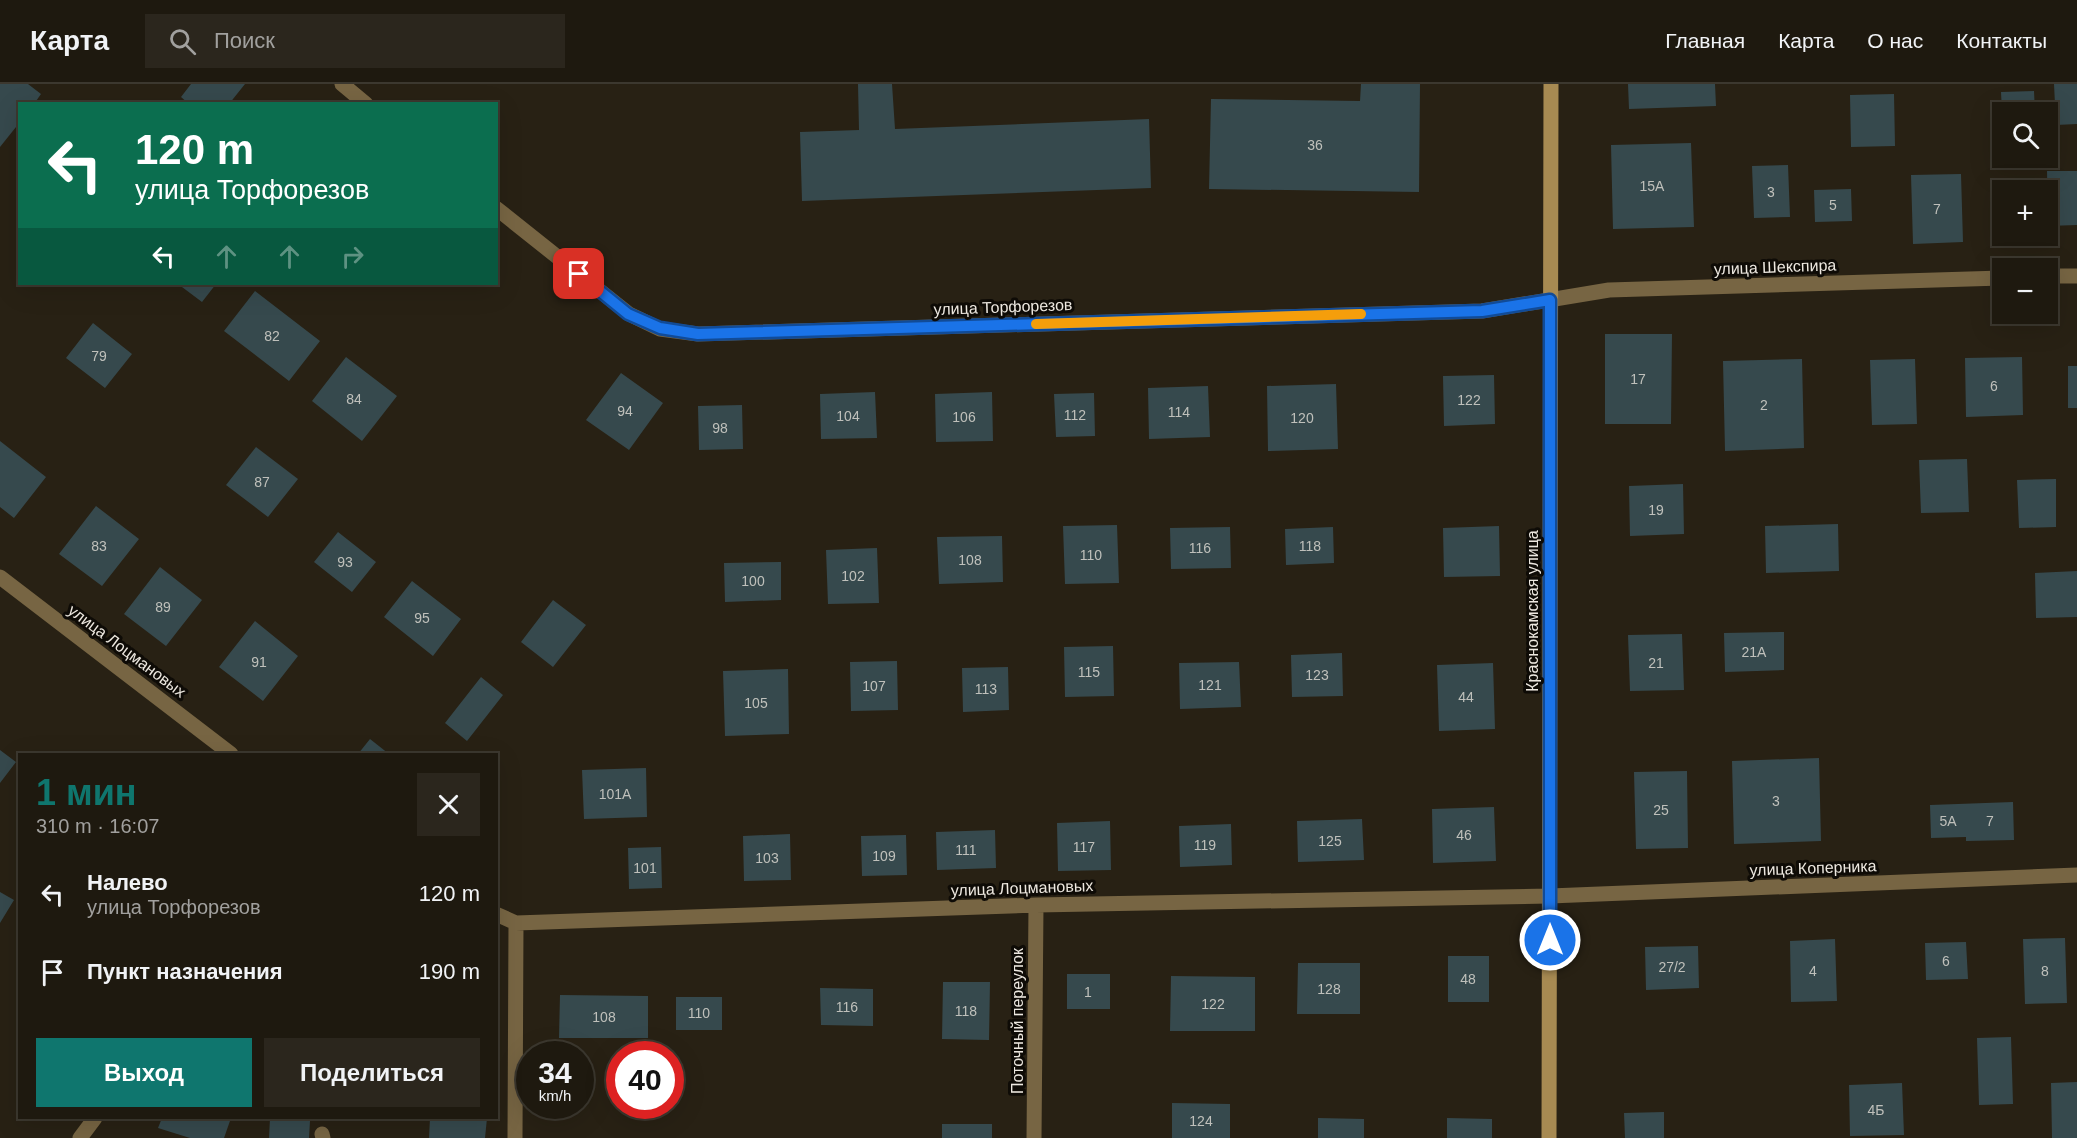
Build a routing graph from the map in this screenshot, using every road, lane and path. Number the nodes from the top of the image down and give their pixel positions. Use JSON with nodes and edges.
{"nodes":[{"id":1,"x":342,"y":84,"type":"edge"},
{"id":2,"x":1551,"y":84,"type":"edge"},
{"id":3,"x":364,"y":102,"type":"edge"},
{"id":4,"x":498,"y":210,"type":"edge"},
{"id":5,"x":2058,"y":276,"type":"edge"},
{"id":6,"x":2077,"y":276,"type":"edge"},
{"id":7,"x":1992,"y":278,"type":"edge"},
{"id":8,"x":1550,"y":300,"type":"junction"},
{"id":9,"x":0,"y":577,"type":"edge"},
{"id":10,"x":230,"y":753,"type":"edge"},
{"id":11,"x":2077,"y":875,"type":"edge"},
{"id":12,"x":1550,"y":896,"type":"junction"},
{"id":13,"x":1036,"y":904,"type":"junction"},
{"id":14,"x":498,"y":915,"type":"edge"},
{"id":15,"x":516,"y":923,"type":"junction"},
{"id":16,"x":94,"y":1119,"type":"edge"},
{"id":17,"x":80,"y":1138,"type":"edge"},
{"id":18,"x":515,"y":1138,"type":"edge"},
{"id":19,"x":1034,"y":1138,"type":"edge"},
{"id":20,"x":1549,"y":1138,"type":"edge"}],
"edges":[{"from":1,"to":3,"type":"street"},
{"from":2,"to":8,"type":"street","name":"Краснокамская улица"},
{"from":4,"to":8,"type":"street","name":"улица Торфорезов"},
{"from":5,"to":6,"type":"street"},
{"from":7,"to":8,"type":"street","name":"улица Шекспира"},
{"from":8,"to":12,"type":"street","name":"Краснокамская улица"},
{"from":9,"to":10,"type":"street","name":"улица Лоцмановых"},
{"from":11,"to":12,"type":"street","name":"улица Коперника"},
{"from":12,"to":13,"type":"street","name":"улица Лоцмановых"},
{"from":12,"to":20,"type":"street","name":"Краснокамская улица"},
{"from":13,"to":15,"type":"street","name":"улица Лоцмановых"},
{"from":13,"to":19,"type":"street","name":"Поточный переулок"},
{"from":14,"to":15,"type":"street","name":"улица Лоцмановых"},
{"from":15,"to":18,"type":"street"},
{"from":16,"to":17,"type":"street"}]}
